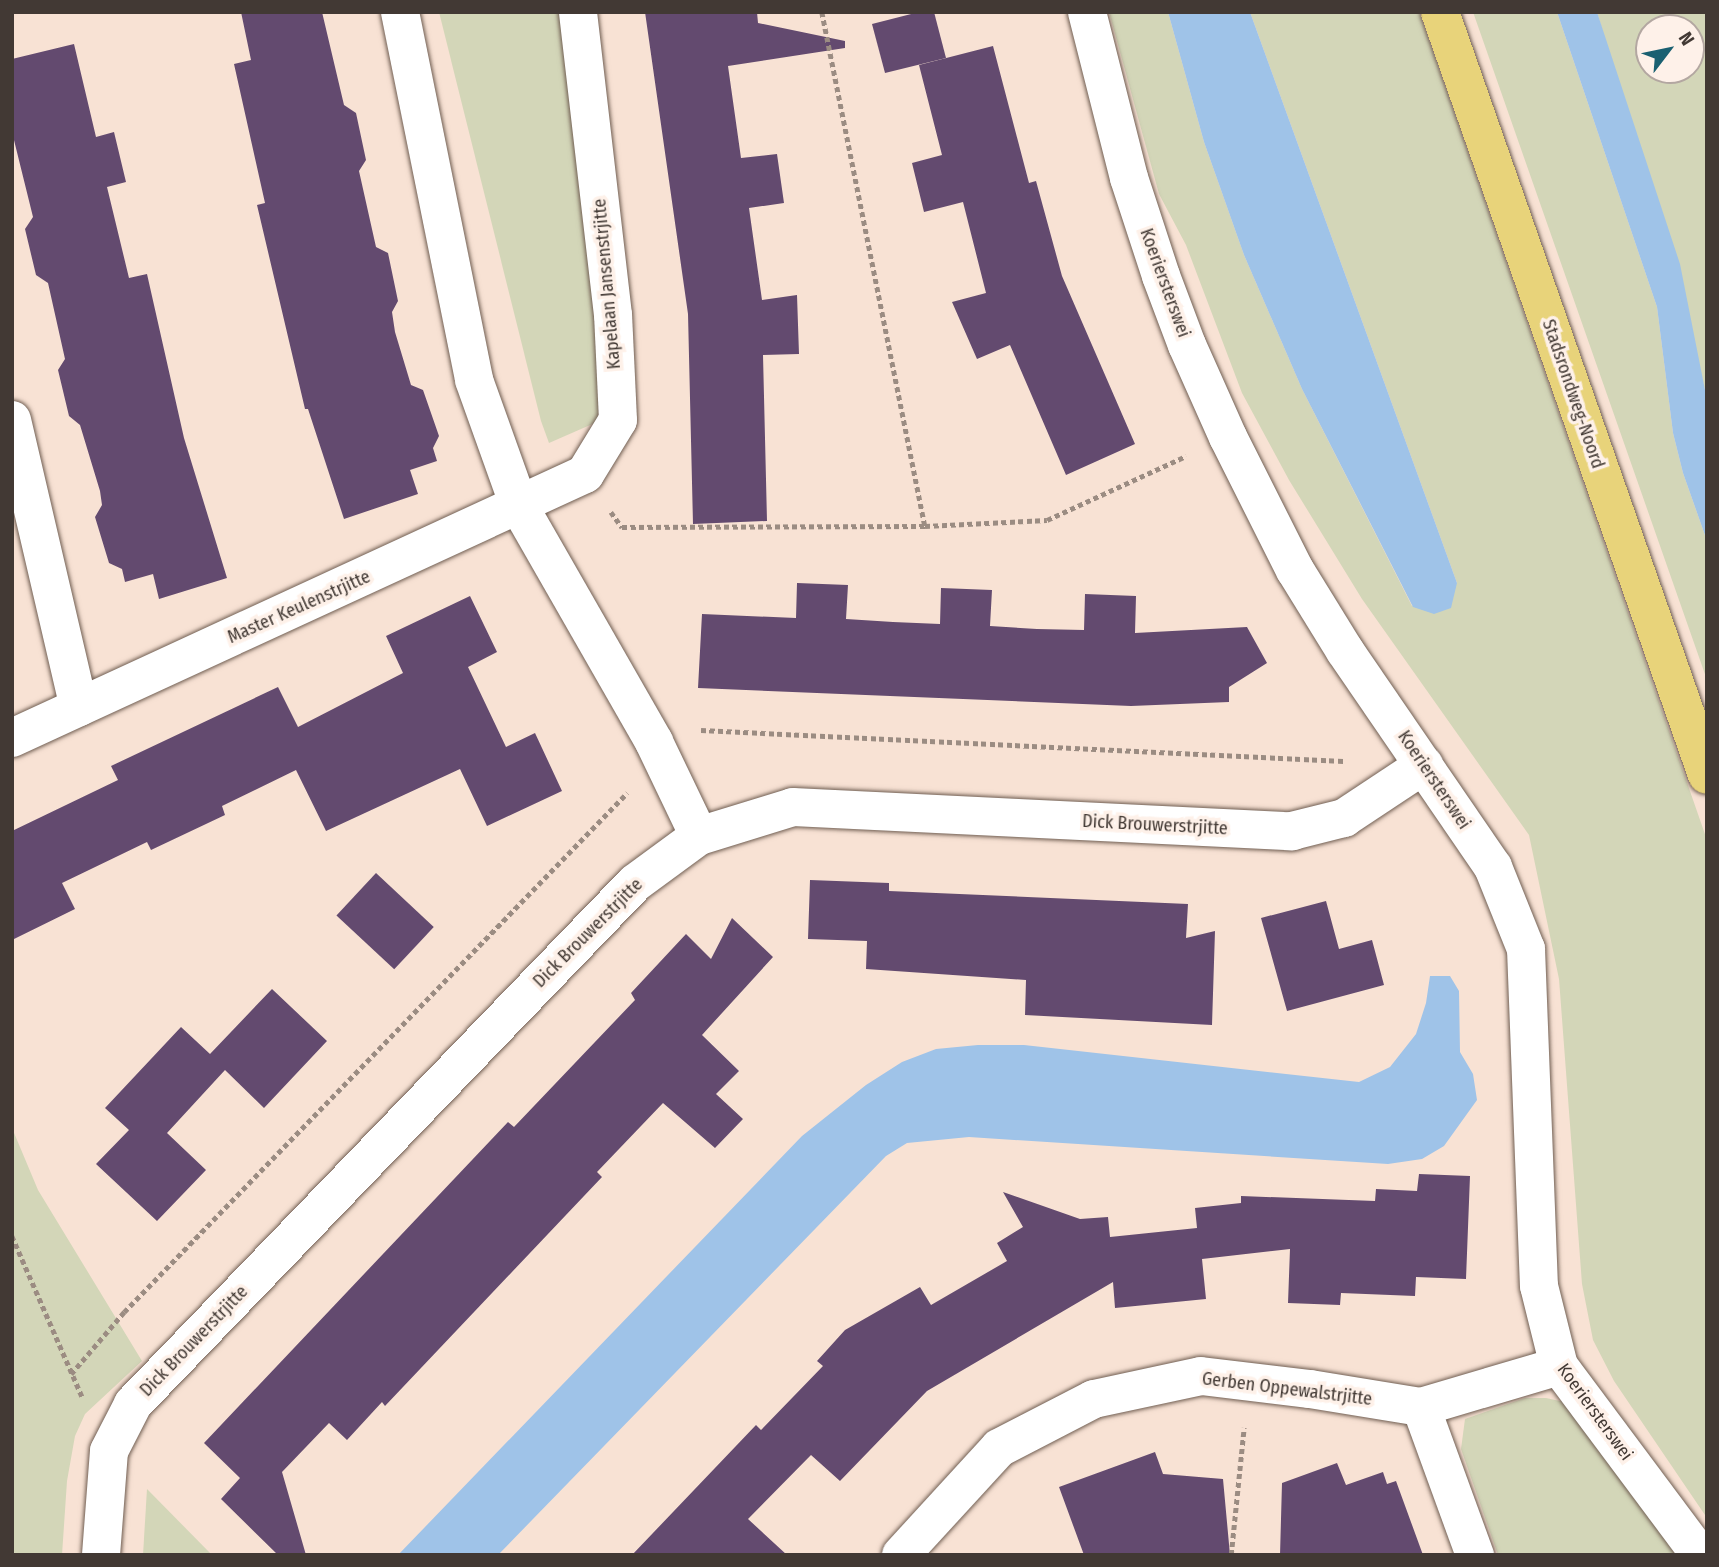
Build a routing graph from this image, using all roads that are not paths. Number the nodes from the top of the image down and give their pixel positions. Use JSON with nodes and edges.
{"nodes":[{"id":1,"x":400,"y":12,"type":"edge"},
{"id":2,"x":578,"y":12,"type":"edge"},
{"id":3,"x":1087,"y":12,"type":"edge"},
{"id":4,"x":1440,"y":12,"type":"edge"},
{"id":5,"x":12,"y":420,"type":"edge"},
{"id":6,"x":519,"y":506,"type":"junction"},
{"id":7,"x":79,"y":707,"type":"junction"},
{"id":8,"x":12,"y":738,"type":"edge"},
{"id":9,"x":1424,"y":765,"type":"junction"},
{"id":10,"x":1707,"y":775,"type":"edge"},
{"id":11,"x":699,"y":836,"type":"junction"},
{"id":12,"x":1559,"y":1366,"type":"junction"},
{"id":13,"x":1421,"y":1407,"type":"junction"},
{"id":14,"x":101,"y":1555,"type":"edge"},
{"id":15,"x":901,"y":1555,"type":"edge"},
{"id":16,"x":1475,"y":1555,"type":"edge"},
{"id":17,"x":1700,"y":1555,"type":"edge"}],
"edges":[{"from":1,"to":6,"type":"street"},
{"from":2,"to":6,"type":"street","name":"Kapelaan Jansenstrjitte"},
{"from":3,"to":9,"type":"street","name":"Koeriersterswei"},
{"from":4,"to":10,"type":"main road","name":"Stadsrondweg-Noord"},
{"from":5,"to":7,"type":"street"},
{"from":6,"to":7,"type":"street","name":"Master Keulenstrjitte"},
{"from":6,"to":11,"type":"street"},
{"from":7,"to":8,"type":"street","name":"Master Keulenstrjitte"},
{"from":9,"to":11,"type":"street","name":"Dick Brouwerstrjitte"},
{"from":9,"to":12,"type":"street","name":"Koeriersterswei"},
{"from":11,"to":14,"type":"street","name":"Dick Brouwerstrjitte"},
{"from":12,"to":13,"type":"street","name":"Gerben Oppewalstrjitte"},
{"from":12,"to":17,"type":"street","name":"Koeriersterswei"},
{"from":13,"to":15,"type":"street","name":"Gerben Oppewalstrjitte"},
{"from":13,"to":16,"type":"street"}]}
